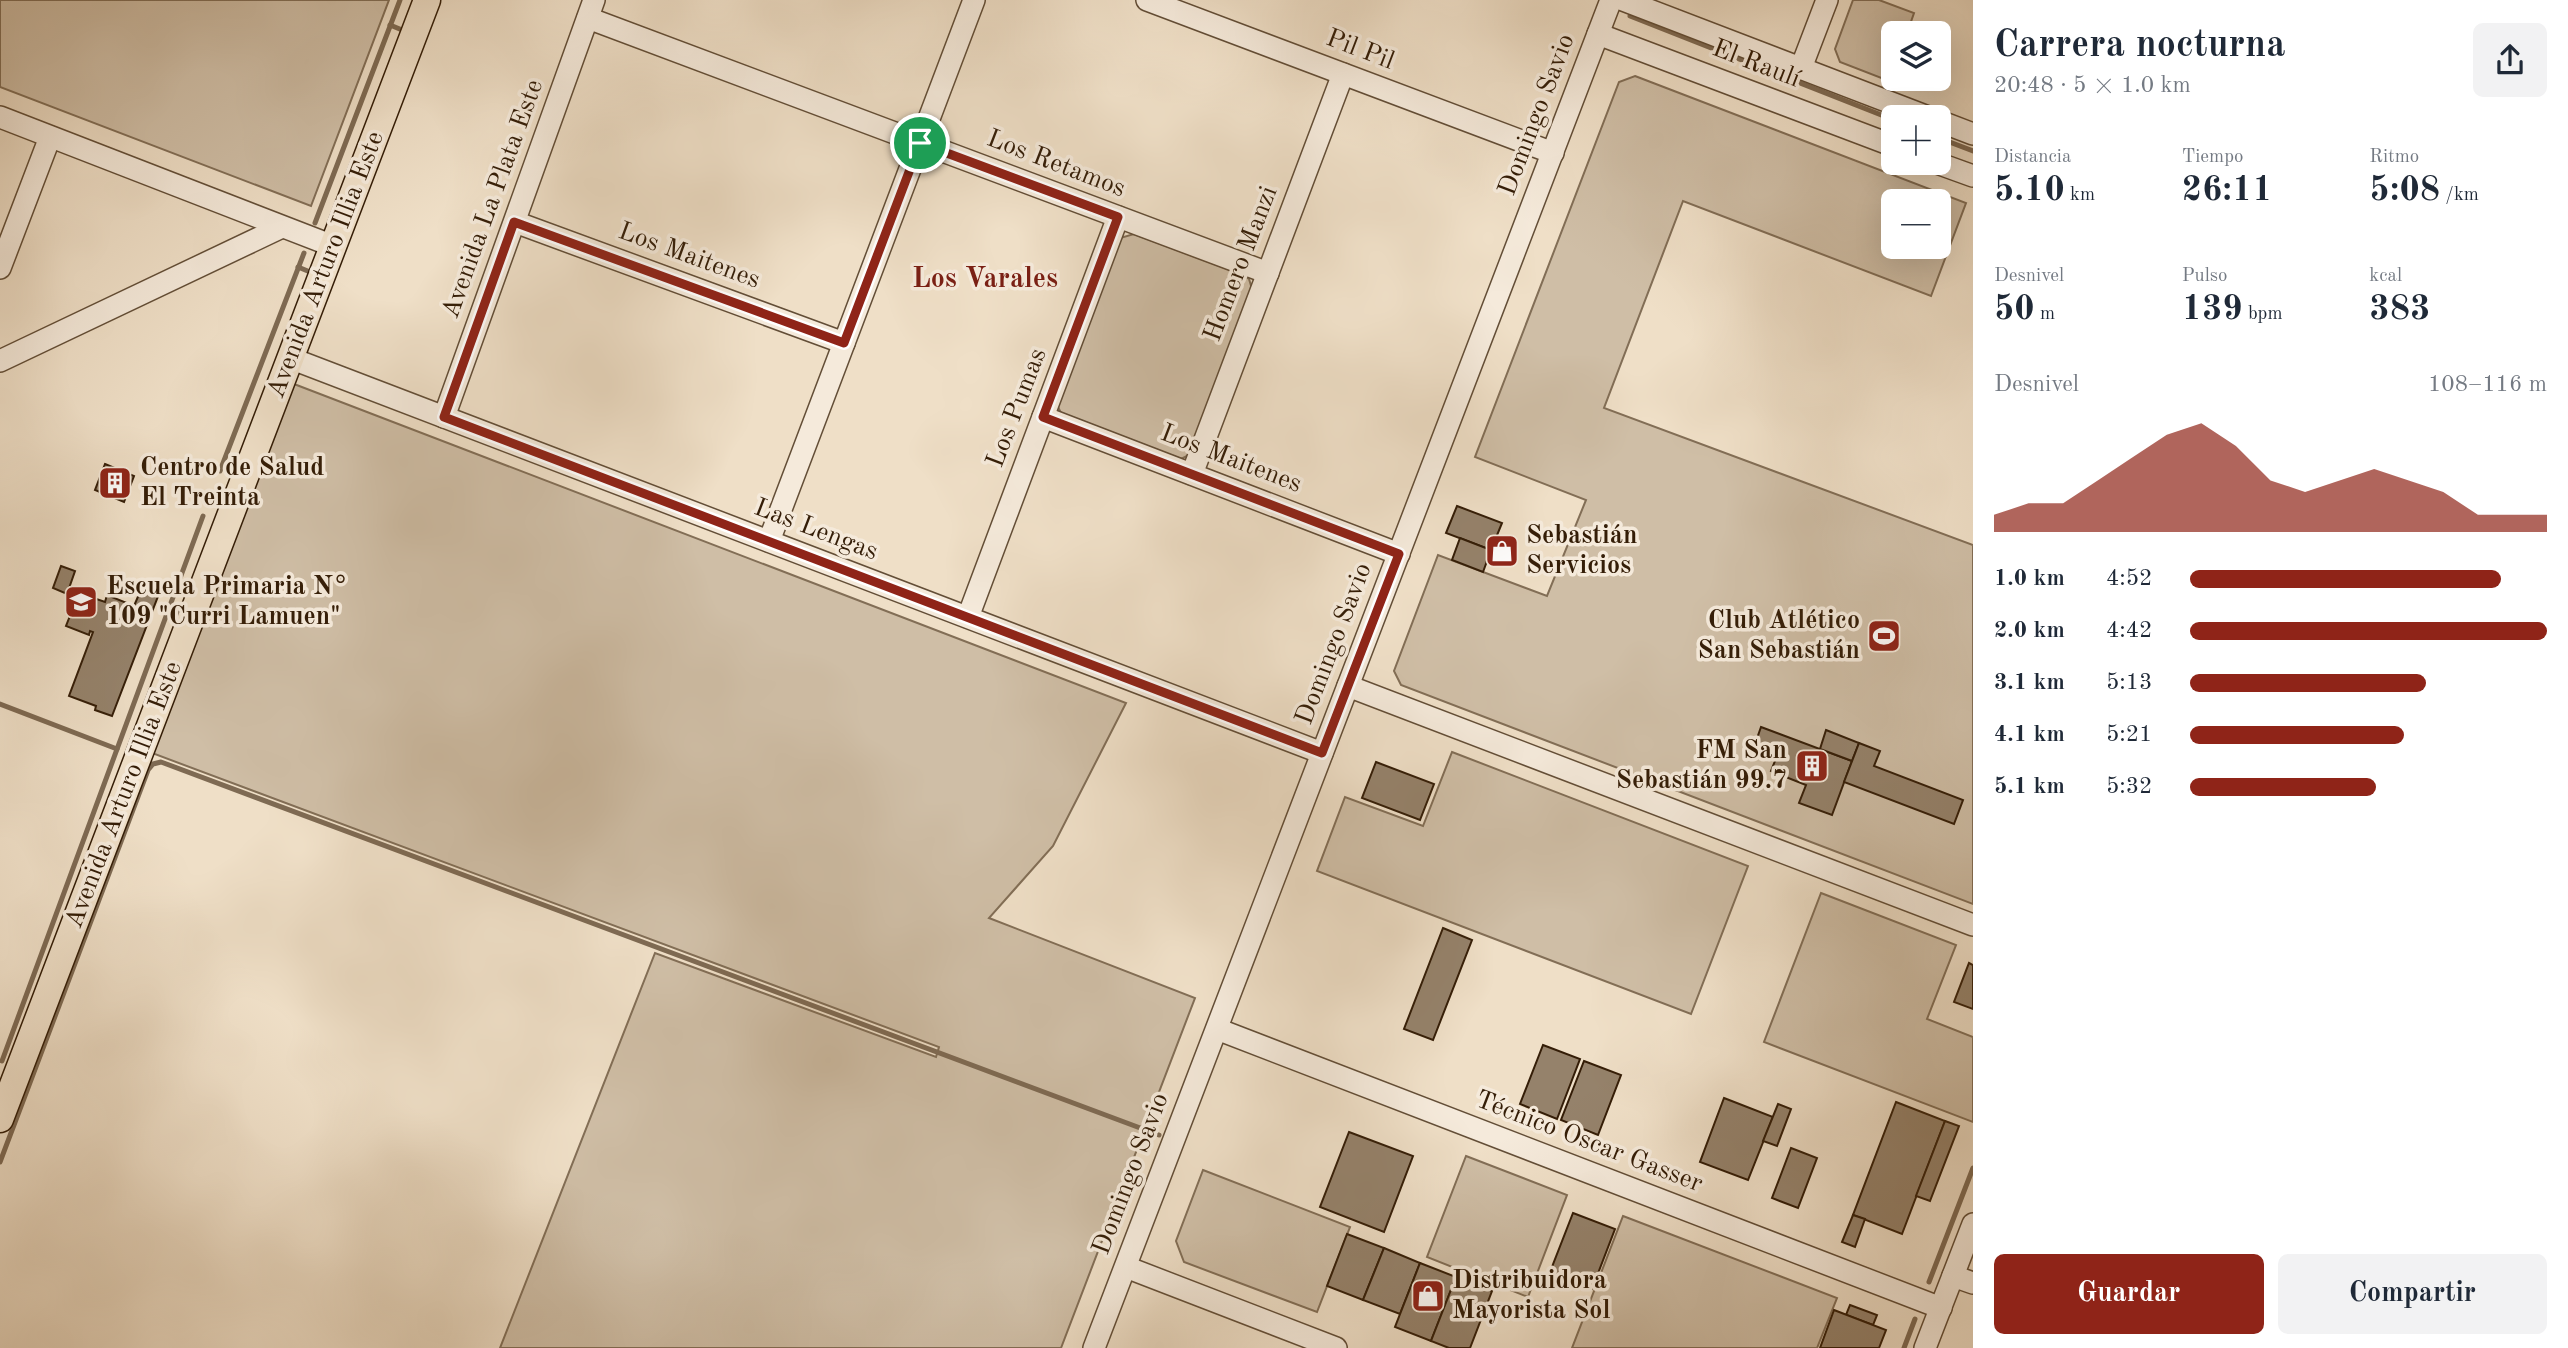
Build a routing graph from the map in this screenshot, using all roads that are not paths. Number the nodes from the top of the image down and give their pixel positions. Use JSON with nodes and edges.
{"nodes":[{"id":1,"x":427,"y":0,"type":"edge"},
{"id":2,"x":974,"y":0,"type":"edge"},
{"id":3,"x":1147,"y":0,"type":"edge"},
{"id":4,"x":1611,"y":0,"type":"edge"},
{"id":5,"x":1623,"y":0,"type":"edge"},
{"id":6,"x":1827,"y":0,"type":"edge"},
{"id":7,"x":591,"y":9,"type":"edge"},
{"id":8,"x":1201,"y":10,"type":"edge"},
{"id":9,"x":1598,"y":34,"type":"junction"},
{"id":10,"x":1801,"y":68,"type":"junction"},
{"id":11,"x":1343,"y":74,"type":"junction"},
{"id":12,"x":1897,"y":105,"type":"edge"},
{"id":13,"x":0,"y":117,"type":"edge"},
{"id":14,"x":1951,"y":126,"type":"edge"},
{"id":15,"x":1973,"y":134,"type":"edge"},
{"id":16,"x":50,"y":137,"type":"junction"},
{"id":17,"x":1881,"y":141,"type":"edge"},
{"id":18,"x":920,"y":143,"type":"junction"},
{"id":19,"x":1553,"y":153,"type":"junction"},
{"id":20,"x":1951,"y":168,"type":"edge"},
{"id":21,"x":1973,"y":176,"type":"edge"},
{"id":22,"x":1118,"y":217,"type":"junction"},
{"id":23,"x":514,"y":222,"type":"junction"},
{"id":24,"x":282,"y":227,"type":"junction"},
{"id":25,"x":333,"y":246,"type":"junction"},
{"id":26,"x":0,"y":268,"type":"edge"},
{"id":27,"x":1268,"y":274,"type":"junction"},
{"id":28,"x":844,"y":343,"type":"junction"},
{"id":29,"x":290,"y":358,"type":"junction"},
{"id":30,"x":0,"y":361,"type":"edge"},
{"id":31,"x":444,"y":417,"type":"junction"},
{"id":32,"x":1043,"y":417,"type":"junction"},
{"id":33,"x":1192,"y":474,"type":"junction"},
{"id":34,"x":769,"y":541,"type":"junction"},
{"id":35,"x":1399,"y":554,"type":"junction"},
{"id":36,"x":968,"y":617,"type":"junction"},
{"id":37,"x":1348,"y":686,"type":"junction"},
{"id":38,"x":1322,"y":753,"type":"junction"},
{"id":39,"x":1973,"y":925,"type":"edge"},
{"id":40,"x":1217,"y":1029,"type":"junction"},
{"id":41,"x":0,"y":1119,"type":"edge"},
{"id":42,"x":1973,"y":1224,"type":"edge"},
{"id":43,"x":1126,"y":1267,"type":"junction"},
{"id":44,"x":1963,"y":1280,"type":"edge"},
{"id":45,"x":1941,"y":1308,"type":"junction"},
{"id":46,"x":1094,"y":1348,"type":"edge"},
{"id":47,"x":1336,"y":1348,"type":"edge"},
{"id":48,"x":1925,"y":1348,"type":"edge"}],
"edges":[{"from":1,"to":25,"type":"main road","name":"Avenida Arturo Illia Este"},
{"from":2,"to":18,"type":"street"},
{"from":3,"to":8,"type":"street","name":"Pil Pil"},
{"from":4,"to":9,"type":"street","name":"Domingo Savio"},
{"from":5,"to":10,"type":"street"},
{"from":6,"to":10,"type":"street"},
{"from":7,"to":18,"type":"street","name":"Los Retamos"},
{"from":7,"to":23,"type":"street","name":"Avenida La Plata Este"},
{"from":8,"to":11,"type":"street","name":"Pil Pil"},
{"from":9,"to":17,"type":"street","name":"El Raulí"},
{"from":9,"to":19,"type":"street","name":"Domingo Savio"},
{"from":10,"to":12,"type":"street"},
{"from":11,"to":19,"type":"street","name":"Pil Pil"},
{"from":11,"to":27,"type":"street","name":"Homero Manzi"},
{"from":13,"to":16,"type":"street"},
{"from":14,"to":15,"type":"street"},
{"from":16,"to":24,"type":"street"},
{"from":16,"to":26,"type":"street"},
{"from":18,"to":22,"type":"street","name":"Los Retamos"},
{"from":18,"to":28,"type":"street"},
{"from":19,"to":35,"type":"street","name":"Domingo Savio"},
{"from":20,"to":21,"type":"street"},
{"from":22,"to":27,"type":"street","name":"Los Retamos"},
{"from":22,"to":32,"type":"street","name":"Los Pumas"},
{"from":23,"to":28,"type":"street","name":"Los Maitenes"},
{"from":23,"to":31,"type":"street","name":"Avenida La Plata Este"},
{"from":24,"to":25,"type":"street"},
{"from":24,"to":30,"type":"street"},
{"from":25,"to":29,"type":"main road","name":"Avenida Arturo Illia Este"},
{"from":27,"to":33,"type":"street","name":"Homero Manzi"},
{"from":28,"to":34,"type":"street"},
{"from":29,"to":31,"type":"street","name":"Las Lengas"},
{"from":29,"to":41,"type":"main road","name":"Avenida Arturo Illia Este"},
{"from":31,"to":34,"type":"street","name":"Las Lengas"},
{"from":32,"to":33,"type":"street","name":"Los Maitenes"},
{"from":32,"to":36,"type":"street","name":"Los Pumas"},
{"from":33,"to":35,"type":"street","name":"Los Maitenes"},
{"from":34,"to":36,"type":"street","name":"Las Lengas"},
{"from":35,"to":37,"type":"street","name":"Domingo Savio"},
{"from":36,"to":38,"type":"street","name":"Las Lengas"},
{"from":37,"to":38,"type":"street","name":"Domingo Savio"},
{"from":37,"to":39,"type":"street"},
{"from":38,"to":40,"type":"street","name":"Domingo Savio"},
{"from":40,"to":43,"type":"street","name":"Domingo Savio"},
{"from":40,"to":45,"type":"street","name":"Técnico Oscar Gasser"},
{"from":42,"to":44,"type":"street"},
{"from":43,"to":46,"type":"street","name":"Domingo Savio"},
{"from":43,"to":47,"type":"street"},
{"from":44,"to":45,"type":"street"},
{"from":45,"to":48,"type":"street"}]}
